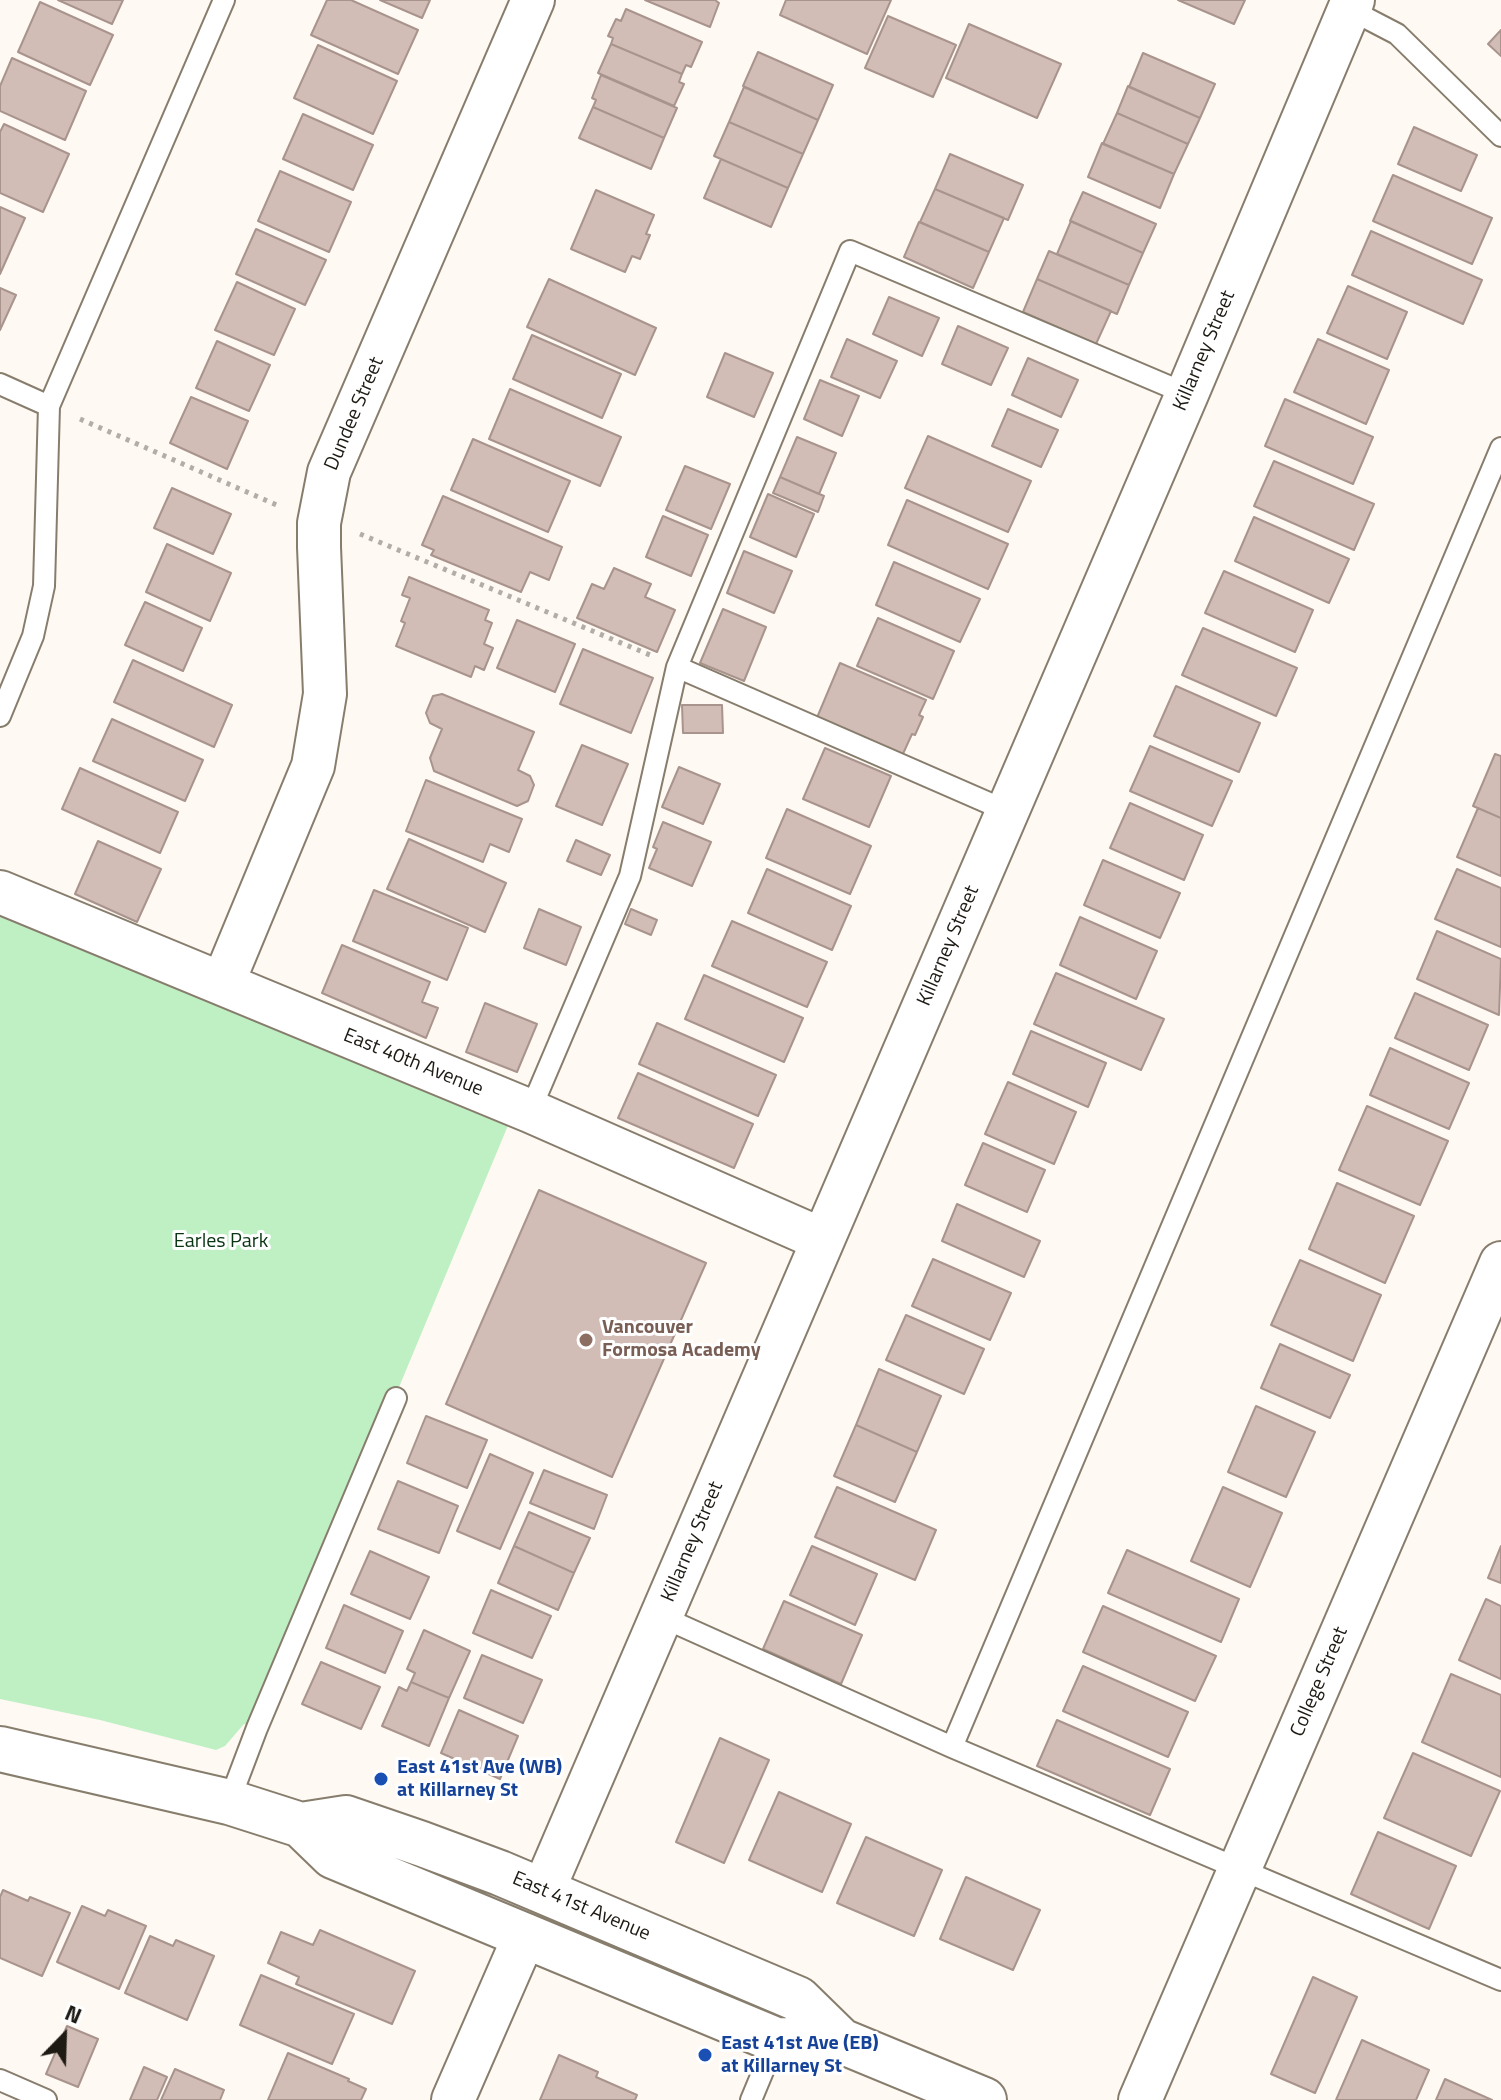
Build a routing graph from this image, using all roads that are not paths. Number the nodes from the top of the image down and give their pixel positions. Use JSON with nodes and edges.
{"nodes":[{"id":1,"x":224,"y":0,"type":"edge"},
{"id":2,"x":533,"y":0,"type":"edge"},
{"id":3,"x":1351,"y":4,"type":"edge"},
{"id":4,"x":1501,"y":136,"type":"edge"},
{"id":5,"x":0,"y":384,"type":"edge"},
{"id":6,"x":1187,"y":394,"type":"junction"},
{"id":7,"x":49,"y":406,"type":"junction"},
{"id":8,"x":1501,"y":448,"type":"edge"},
{"id":9,"x":677,"y":667,"type":"junction"},
{"id":10,"x":0,"y":716,"type":"edge"},
{"id":11,"x":1007,"y":811,"type":"junction"},
{"id":12,"x":0,"y":892,"type":"edge"},
{"id":13,"x":223,"y":983,"type":"junction"},
{"id":14,"x":530,"y":1111,"type":"junction"},
{"id":15,"x":823,"y":1240,"type":"junction"},
{"id":16,"x":1501,"y":1263,"type":"edge"},
{"id":17,"x":396,"y":1398,"type":"dead end"},
{"id":18,"x":662,"y":1617,"type":"junction"},
{"id":19,"x":952,"y":1747,"type":"junction"},
{"id":20,"x":0,"y":1749,"type":"edge"},
{"id":21,"x":229,"y":1802,"type":"junction"},
{"id":22,"x":301,"y":1825,"type":"junction"},
{"id":23,"x":1239,"y":1869,"type":"junction"},
{"id":24,"x":543,"y":1891,"type":"junction"},
{"id":25,"x":525,"y":1935,"type":"junction"},
{"id":26,"x":1501,"y":1980,"type":"edge"},
{"id":27,"x":776,"y":2040,"type":"junction"},
{"id":28,"x":841,"y":2041,"type":"junction"},
{"id":29,"x":0,"y":2080,"type":"edge"},
{"id":30,"x":46,"y":2100,"type":"edge"},
{"id":31,"x":453,"y":2100,"type":"edge"},
{"id":32,"x":751,"y":2100,"type":"edge"},
{"id":33,"x":984,"y":2100,"type":"edge"},
{"id":34,"x":1140,"y":2100,"type":"edge"}],
"edges":[{"from":1,"to":7,"type":"lane"},
{"from":2,"to":13,"type":"street","name":"Dundee Street"},
{"from":3,"to":4,"type":"lane"},
{"from":3,"to":6,"type":"street","name":"Killarney Street"},
{"from":5,"to":7,"type":"lane"},
{"from":6,"to":9,"type":"lane"},
{"from":6,"to":11,"type":"street","name":"Killarney Street"},
{"from":7,"to":10,"type":"lane"},
{"from":8,"to":19,"type":"lane"},
{"from":9,"to":11,"type":"lane"},
{"from":9,"to":14,"type":"lane"},
{"from":11,"to":15,"type":"street","name":"Killarney Street"},
{"from":12,"to":13,"type":"street","name":"East 40th Avenue"},
{"from":13,"to":14,"type":"street","name":"East 40th Avenue"},
{"from":14,"to":15,"type":"street","name":"East 40th Avenue"},
{"from":15,"to":18,"type":"street","name":"Killarney Street"},
{"from":16,"to":23,"type":"street","name":"College Street"},
{"from":17,"to":21,"type":"lane"},
{"from":18,"to":19,"type":"lane"},
{"from":18,"to":24,"type":"street","name":"Killarney Street"},
{"from":19,"to":23,"type":"lane"},
{"from":20,"to":21,"type":"main road","name":"East 41st Avenue"},
{"from":21,"to":22,"type":"main road","name":"East 41st Avenue"},
{"from":22,"to":24,"type":"main road","name":"East 41st Avenue"},
{"from":22,"to":25,"type":"main road","name":"East 41st Avenue"},
{"from":23,"to":26,"type":"lane"},
{"from":23,"to":34,"type":"street","name":"College Street"},
{"from":24,"to":28,"type":"main road","name":"East 41st Avenue"},
{"from":25,"to":27,"type":"main road","name":"East 41st Avenue"},
{"from":25,"to":31,"type":"street"},
{"from":27,"to":28,"type":"main road","name":"East 41st Avenue"},
{"from":27,"to":32,"type":"lane"},
{"from":28,"to":33,"type":"main road","name":"East 41st Avenue"},
{"from":29,"to":30,"type":"lane"}]}
